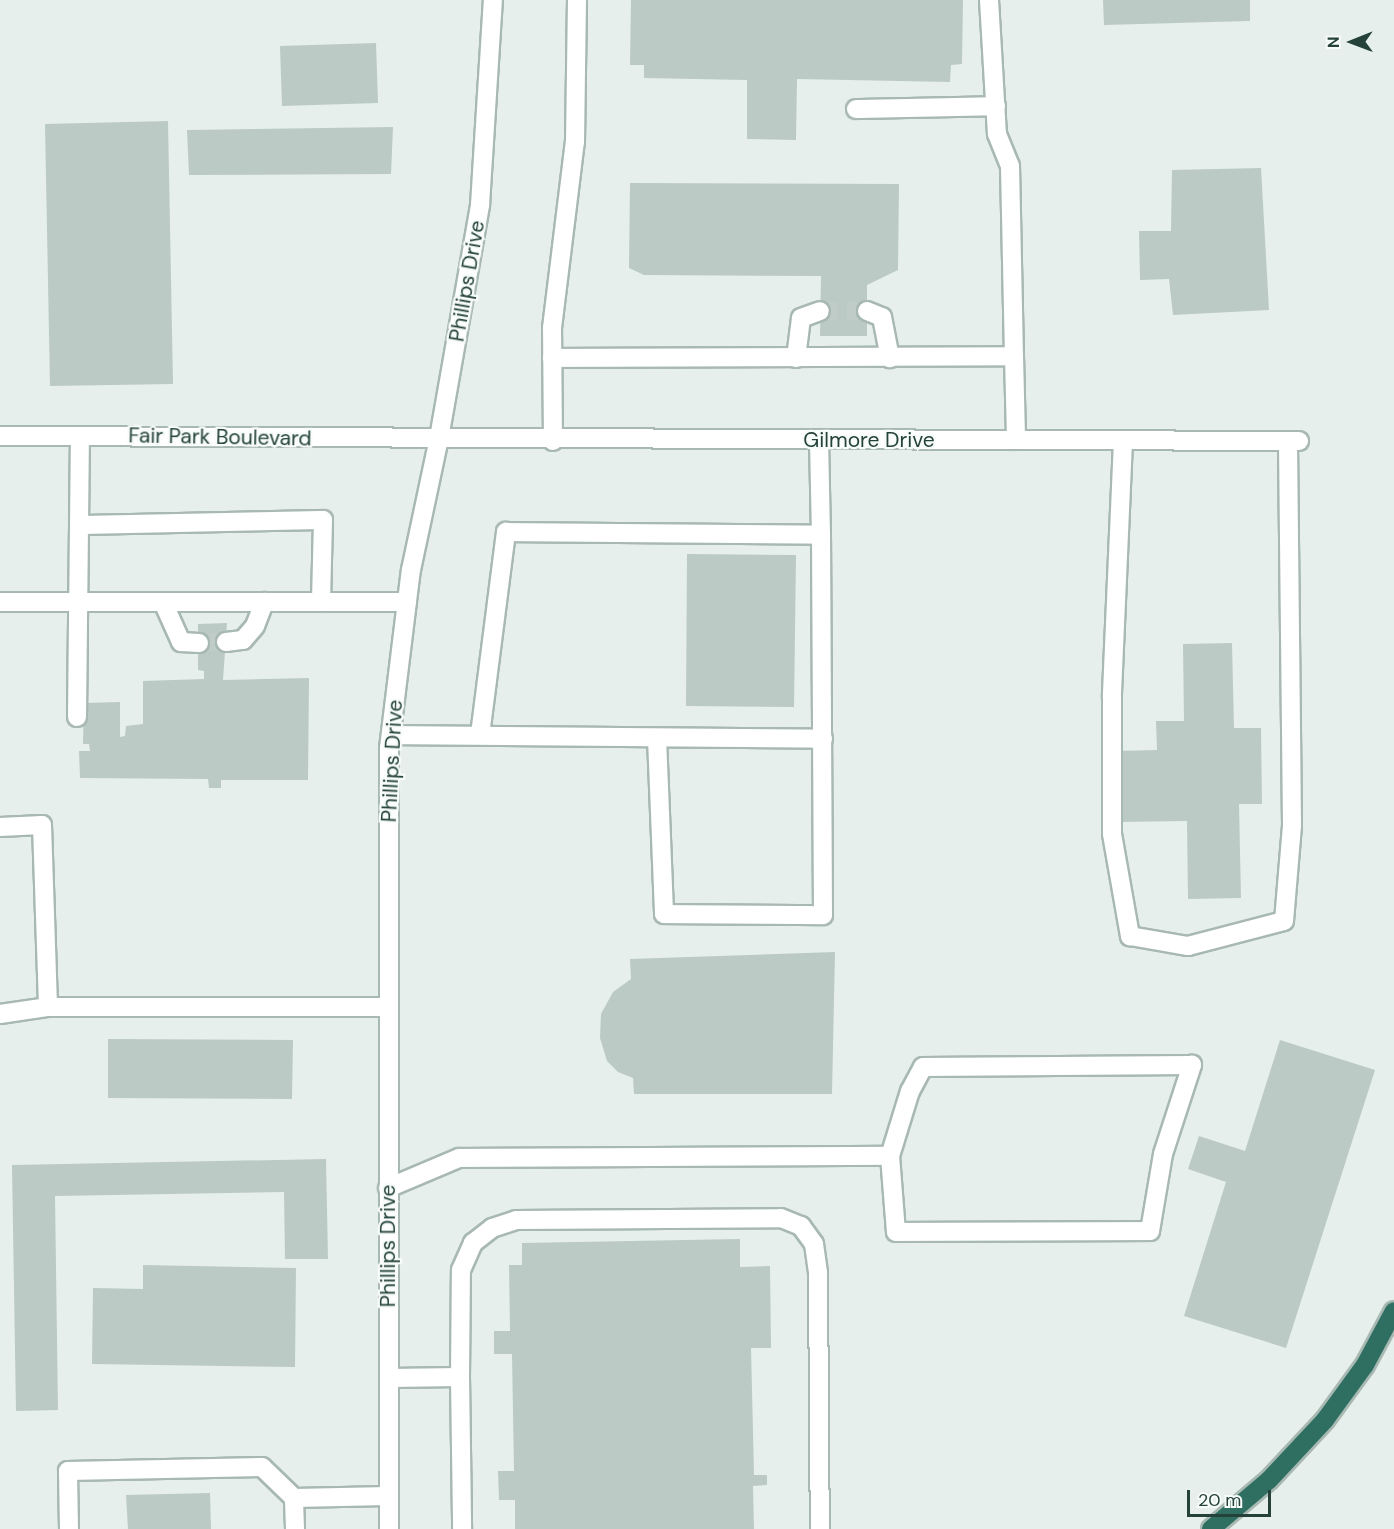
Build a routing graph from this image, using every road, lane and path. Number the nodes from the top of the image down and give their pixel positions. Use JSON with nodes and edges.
{"nodes":[{"id":1,"x":493,"y":0,"type":"edge"},
{"id":2,"x":577,"y":0,"type":"edge"},
{"id":3,"x":989,"y":0,"type":"edge"},
{"id":4,"x":996,"y":106,"type":"junction"},
{"id":5,"x":856,"y":109,"type":"dead end"},
{"id":6,"x":820,"y":311,"type":"tunnel mouth"},
{"id":7,"x":867,"y":311,"type":"dead end"},
{"id":8,"x":1014,"y":356,"type":"junction"},
{"id":9,"x":552,"y":358,"type":"junction"},
{"id":10,"x":796,"y":358,"type":"junction"},
{"id":11,"x":890,"y":358,"type":"junction"},
{"id":12,"x":0,"y":436,"type":"edge"},
{"id":13,"x":80,"y":436,"type":"junction"},
{"id":14,"x":439,"y":438,"type":"junction"},
{"id":15,"x":819,"y":439,"type":"junction"},
{"id":16,"x":1016,"y":440,"type":"junction"},
{"id":17,"x":553,"y":441,"type":"junction"},
{"id":18,"x":1124,"y":441,"type":"junction"},
{"id":19,"x":80,"y":525,"type":"junction"},
{"id":20,"x":820,"y":535,"type":"junction"},
{"id":21,"x":0,"y":602,"type":"edge"},
{"id":22,"x":79,"y":602,"type":"junction"},
{"id":23,"x":163,"y":602,"type":"junction"},
{"id":24,"x":264,"y":602,"type":"junction"},
{"id":25,"x":321,"y":602,"type":"junction"},
{"id":26,"x":407,"y":602,"type":"junction"},
{"id":27,"x":226,"y":642,"type":"tunnel mouth"},
{"id":28,"x":199,"y":643,"type":"tunnel mouth"},
{"id":29,"x":77,"y":717,"type":"dead end"},
{"id":30,"x":391,"y":735,"type":"junction"},
{"id":31,"x":480,"y":735,"type":"junction"},
{"id":32,"x":657,"y":738,"type":"junction"},
{"id":33,"x":823,"y":739,"type":"junction"},
{"id":34,"x":0,"y":827,"type":"edge"},
{"id":35,"x":388,"y":1006,"type":"junction"},
{"id":36,"x":48,"y":1007,"type":"junction"},
{"id":37,"x":0,"y":1014,"type":"edge"},
{"id":38,"x":890,"y":1156,"type":"junction"},
{"id":39,"x":388,"y":1188,"type":"junction"},
{"id":40,"x":1394,"y":1311,"type":"edge"},
{"id":41,"x":460,"y":1377,"type":"junction"},
{"id":42,"x":389,"y":1378,"type":"junction"},
{"id":43,"x":388,"y":1496,"type":"junction"},
{"id":44,"x":294,"y":1498,"type":"junction"},
{"id":45,"x":69,"y":1529,"type":"edge"},
{"id":46,"x":295,"y":1529,"type":"edge"},
{"id":47,"x":389,"y":1529,"type":"edge"},
{"id":48,"x":462,"y":1529,"type":"edge"},
{"id":49,"x":820,"y":1529,"type":"edge"},
{"id":50,"x":1211,"y":1529,"type":"edge"}],
"edges":[{"from":1,"to":14,"type":"street","name":"Phillips Drive"},
{"from":2,"to":9,"type":"street"},
{"from":3,"to":4,"type":"street"},
{"from":4,"to":5,"type":"street"},
{"from":4,"to":8,"type":"street"},
{"from":6,"to":10,"type":"street"},
{"from":7,"to":11,"type":"street"},
{"from":8,"to":11,"type":"street"},
{"from":8,"to":16,"type":"street"},
{"from":9,"to":10,"type":"street"},
{"from":9,"to":17,"type":"street"},
{"from":10,"to":11,"type":"street"},
{"from":12,"to":13,"type":"street","name":"Fair Park Boulevard"},
{"from":13,"to":14,"type":"street","name":"Fair Park Boulevard"},
{"from":13,"to":19,"type":"street"},
{"from":14,"to":17,"type":"street","name":"Gilmore Drive"},
{"from":14,"to":26,"type":"street","name":"Phillips Drive"},
{"from":15,"to":16,"type":"street","name":"Gilmore Drive"},
{"from":15,"to":17,"type":"street","name":"Gilmore Drive"},
{"from":15,"to":20,"type":"street"},
{"from":16,"to":18,"type":"street","name":"Gilmore Drive"},
{"from":18,"to":18,"type":"street","name":"Gilmore Drive"},
{"from":19,"to":22,"type":"street"},
{"from":19,"to":25,"type":"street"},
{"from":20,"to":31,"type":"street"},
{"from":20,"to":33,"type":"street"},
{"from":21,"to":22,"type":"street"},
{"from":22,"to":23,"type":"street"},
{"from":22,"to":29,"type":"street"},
{"from":23,"to":24,"type":"street"},
{"from":23,"to":28,"type":"street"},
{"from":24,"to":25,"type":"street"},
{"from":24,"to":27,"type":"street"},
{"from":25,"to":26,"type":"street"},
{"from":26,"to":30,"type":"street","name":"Phillips Drive"},
{"from":30,"to":31,"type":"street"},
{"from":30,"to":35,"type":"street","name":"Phillips Drive"},
{"from":31,"to":32,"type":"street"},
{"from":32,"to":33,"type":"street"},
{"from":32,"to":33,"type":"street"},
{"from":34,"to":36,"type":"street"},
{"from":35,"to":36,"type":"street"},
{"from":35,"to":39,"type":"street","name":"Phillips Drive"},
{"from":36,"to":37,"type":"street"},
{"from":38,"to":38,"type":"street"},
{"from":38,"to":39,"type":"street"},
{"from":39,"to":42,"type":"street","name":"Phillips Drive"},
{"from":40,"to":50,"type":"highway"},
{"from":41,"to":42,"type":"street"},
{"from":41,"to":48,"type":"street"},
{"from":41,"to":49,"type":"street"},
{"from":42,"to":43,"type":"street","name":"Phillips Drive"},
{"from":43,"to":44,"type":"street"},
{"from":43,"to":47,"type":"street","name":"Phillips Drive"},
{"from":44,"to":45,"type":"street"},
{"from":44,"to":46,"type":"street"}]}
